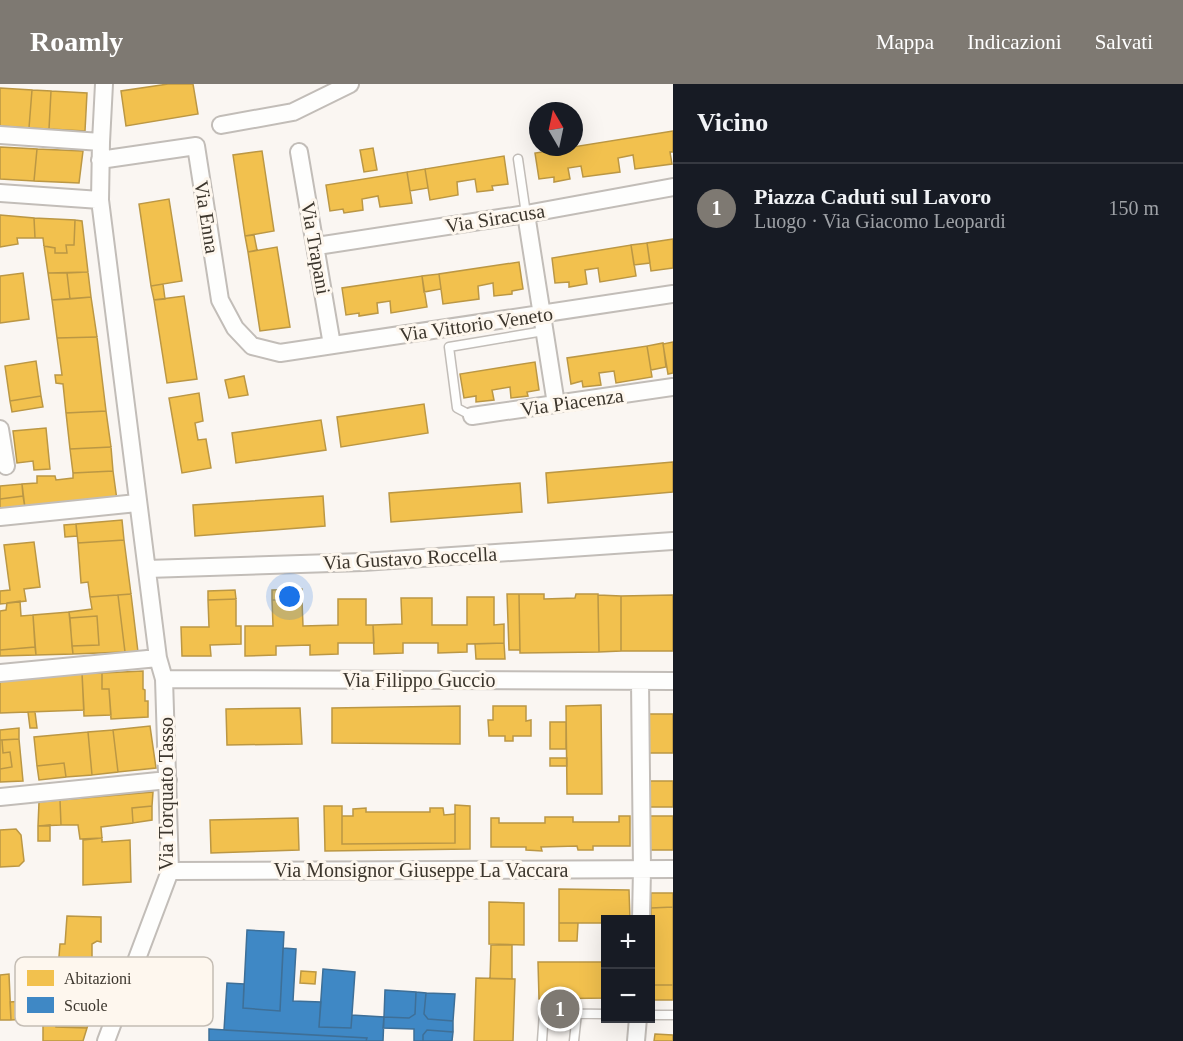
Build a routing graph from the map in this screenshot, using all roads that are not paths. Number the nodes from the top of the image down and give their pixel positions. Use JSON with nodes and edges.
{"nodes":[{"id":1,"x":104,"y":84,"type":"edge"},
{"id":2,"x":350,"y":84,"type":"edge"},
{"id":3,"x":221,"y":125,"type":"dead end"},
{"id":4,"x":0,"y":135,"type":"edge"},
{"id":5,"x":101,"y":142,"type":"junction"},
{"id":6,"x":299,"y":152,"type":"dead end"},
{"id":7,"x":518,"y":159,"type":"dead end"},
{"id":8,"x":100,"y":160,"type":"junction"},
{"id":9,"x":673,"y":187,"type":"edge"},
{"id":10,"x":0,"y":193,"type":"edge"},
{"id":11,"x":100,"y":200,"type":"junction"},
{"id":12,"x":526,"y":214,"type":"junction"},
{"id":13,"x":316,"y":246,"type":"junction"},
{"id":14,"x":673,"y":294,"type":"edge"},
{"id":15,"x":542,"y":314,"type":"junction"},
{"id":16,"x":544,"y":332,"type":"junction"},
{"id":17,"x":332,"y":345,"type":"junction"},
{"id":18,"x":280,"y":352,"type":"joint"},
{"id":19,"x":673,"y":387,"type":"edge"},
{"id":20,"x":556,"y":404,"type":"junction"},
{"id":21,"x":472,"y":416,"type":"joint"},
{"id":22,"x":0,"y":429,"type":"edge"},
{"id":23,"x":6,"y":466,"type":"dead end"},
{"id":24,"x":137,"y":503,"type":"junction"},
{"id":25,"x":0,"y":517,"type":"edge"},
{"id":26,"x":673,"y":541,"type":"edge"},
{"id":27,"x":147,"y":569,"type":"junction"},
{"id":28,"x":158,"y":658,"type":"junction"},
{"id":29,"x":0,"y":673,"type":"edge"},
{"id":30,"x":164,"y":679,"type":"junction"},
{"id":31,"x":640,"y":681,"type":"junction"},
{"id":32,"x":673,"y":681,"type":"edge"},
{"id":33,"x":168,"y":780,"type":"junction"},
{"id":34,"x":0,"y":797,"type":"edge"},
{"id":35,"x":642,"y":869,"type":"junction"},
{"id":36,"x":673,"y":869,"type":"edge"},
{"id":37,"x":170,"y":871,"type":"junction"},
{"id":38,"x":641,"y":915,"type":"edge"},
{"id":39,"x":138,"y":957,"type":"edge"},
{"id":40,"x":577,"y":1013,"type":"junction"},
{"id":41,"x":601,"y":1014,"type":"edge"},
{"id":42,"x":655,"y":1015,"type":"edge"},
{"id":43,"x":673,"y":1015,"type":"edge"},
{"id":44,"x":638,"y":1023,"type":"edge"},
{"id":45,"x":112,"y":1026,"type":"edge"},
{"id":46,"x":106,"y":1041,"type":"edge"},
{"id":47,"x":542,"y":1041,"type":"edge"},
{"id":48,"x":574,"y":1041,"type":"edge"},
{"id":49,"x":636,"y":1041,"type":"edge"}],
"edges":[{"from":1,"to":5,"type":"street","name":"Via Torquato Tasso"},
{"from":2,"to":3,"type":"street"},
{"from":4,"to":5,"type":"street"},
{"from":5,"to":8,"type":"street","name":"Via Torquato Tasso"},
{"from":6,"to":13,"type":"street","name":"Via Trapani"},
{"from":7,"to":12,"type":"lane"},
{"from":8,"to":11,"type":"street","name":"Via Torquato Tasso"},
{"from":8,"to":18,"type":"street","name":"Via Enna"},
{"from":9,"to":12,"type":"street","name":"Via Siracusa"},
{"from":10,"to":11,"type":"street"},
{"from":11,"to":24,"type":"street","name":"Via Torquato Tasso"},
{"from":12,"to":13,"type":"street","name":"Via Siracusa"},
{"from":12,"to":15,"type":"street"},
{"from":13,"to":17,"type":"street","name":"Via Trapani"},
{"from":14,"to":15,"type":"street","name":"Via Vittorio Veneto"},
{"from":15,"to":16,"type":"street"},
{"from":15,"to":17,"type":"street","name":"Via Vittorio Veneto"},
{"from":16,"to":20,"type":"street"},
{"from":16,"to":21,"type":"lane"},
{"from":17,"to":18,"type":"street","name":"Via Vittorio Veneto"},
{"from":19,"to":20,"type":"street","name":"Via Piacenza"},
{"from":20,"to":21,"type":"street","name":"Via Piacenza"},
{"from":22,"to":23,"type":"street"},
{"from":24,"to":25,"type":"street"},
{"from":24,"to":27,"type":"street","name":"Via Torquato Tasso"},
{"from":26,"to":27,"type":"street","name":"Via Gustavo Roccella"},
{"from":27,"to":28,"type":"street","name":"Via Torquato Tasso"},
{"from":28,"to":29,"type":"street"},
{"from":28,"to":30,"type":"street","name":"Via Torquato Tasso"},
{"from":30,"to":31,"type":"street","name":"Via Filippo Guccio"},
{"from":30,"to":33,"type":"street","name":"Via Torquato Tasso"},
{"from":31,"to":32,"type":"street","name":"Via Filippo Guccio"},
{"from":31,"to":35,"type":"street"},
{"from":33,"to":34,"type":"street"},
{"from":33,"to":37,"type":"street","name":"Via Torquato Tasso"},
{"from":35,"to":36,"type":"street","name":"Via Monsignor Giuseppe La Vaccara"},
{"from":35,"to":37,"type":"street","name":"Via Monsignor Giuseppe La Vaccara"},
{"from":35,"to":38,"type":"street"},
{"from":37,"to":39,"type":"street","name":"Via Torquato Tasso"},
{"from":40,"to":41,"type":"lane"},
{"from":40,"to":47,"type":"lane"},
{"from":40,"to":48,"type":"lane"},
{"from":42,"to":43,"type":"lane"},
{"from":44,"to":49,"type":"street"},
{"from":45,"to":46,"type":"street","name":"Via Torquato Tasso"}]}
